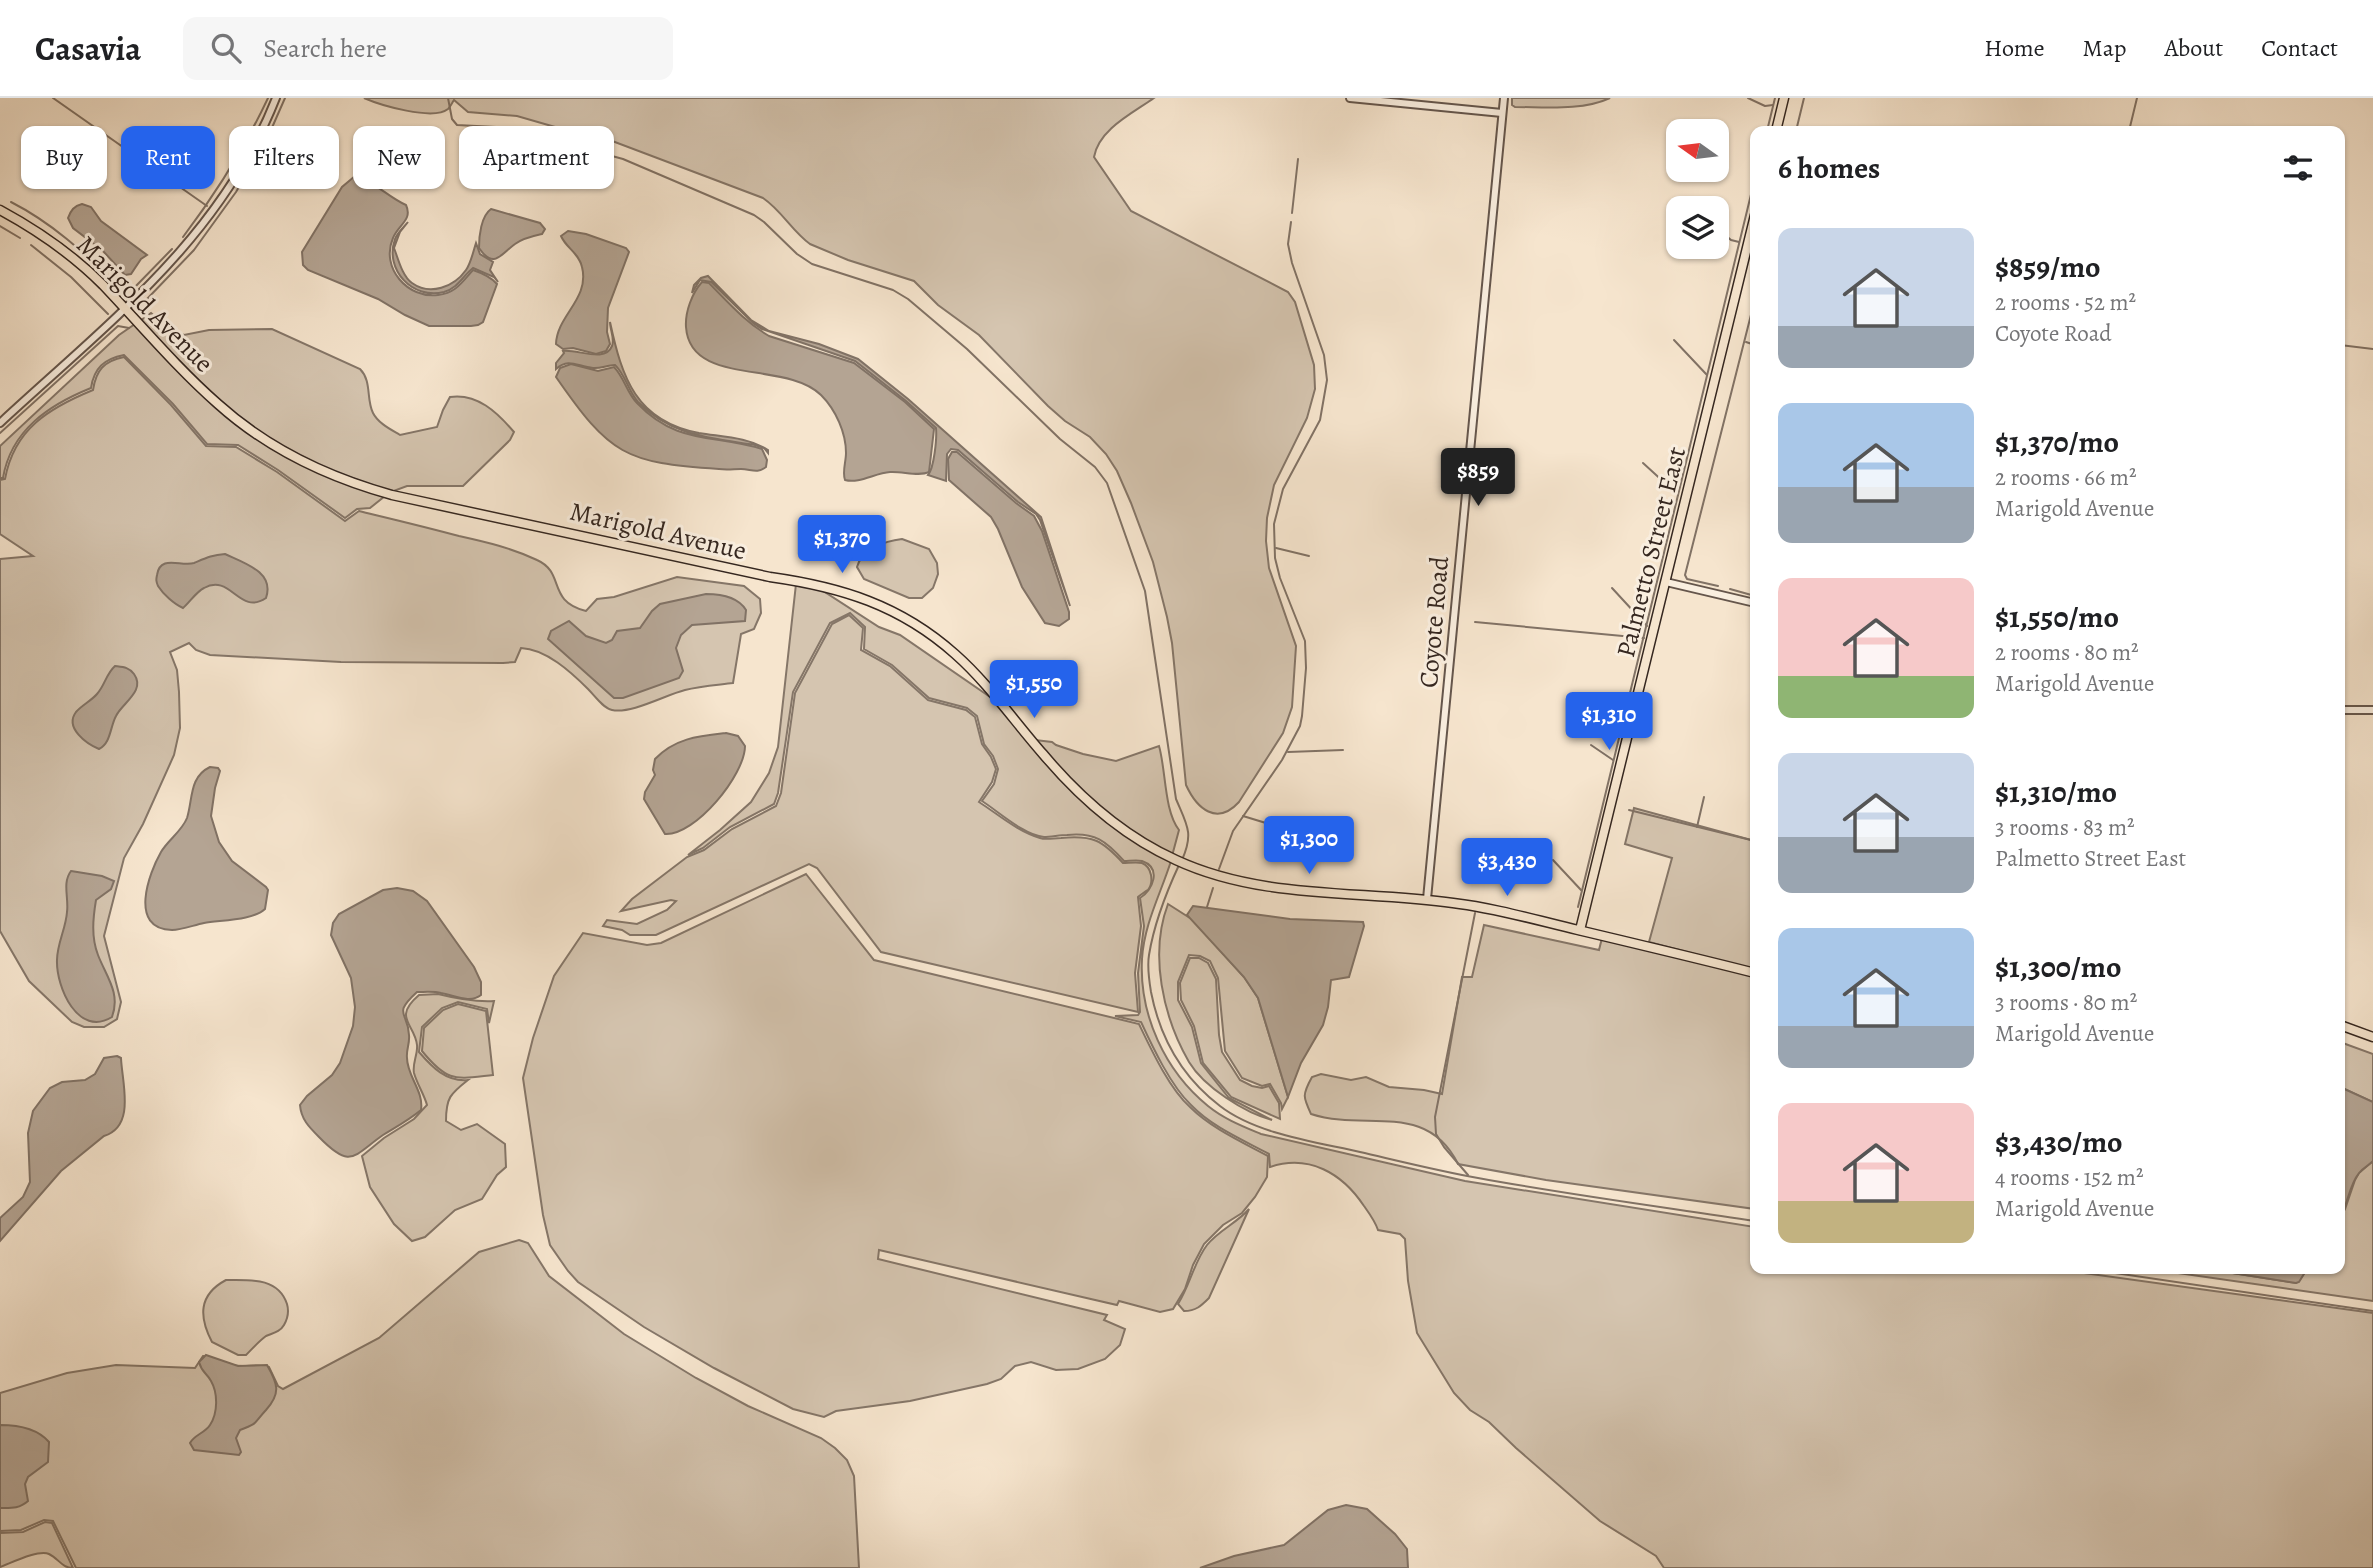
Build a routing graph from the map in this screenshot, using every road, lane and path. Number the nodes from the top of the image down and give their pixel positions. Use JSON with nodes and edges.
{"nodes":[{"id":1,"x":276,"y":98,"type":"edge"},
{"id":2,"x":1350,"y":98,"type":"edge"},
{"id":3,"x":1504,"y":98,"type":"edge"},
{"id":4,"x":1784,"y":98,"type":"edge"},
{"id":5,"x":1502,"y":113,"type":"junction"},
{"id":6,"x":1777,"y":126,"type":"edge"},
{"id":7,"x":0,"y":210,"type":"edge"},
{"id":8,"x":1750,"y":235,"type":"edge"},
{"id":9,"x":124,"y":309,"type":"junction"},
{"id":10,"x":0,"y":423,"type":"edge"},
{"id":11,"x":1666,"y":582,"type":"junction"},
{"id":12,"x":1750,"y":602,"type":"edge"},
{"id":13,"x":2345,"y":710,"type":"edge"},
{"id":14,"x":2373,"y":710,"type":"edge"},
{"id":15,"x":1427,"y":900,"type":"junction"},
{"id":16,"x":1580,"y":930,"type":"junction"},
{"id":17,"x":1750,"y":972,"type":"edge"},
{"id":18,"x":2345,"y":1027,"type":"edge"},
{"id":19,"x":2373,"y":1037,"type":"edge"}],
"edges":[{"from":1,"to":9,"type":"street"},
{"from":2,"to":5,"type":"street"},
{"from":3,"to":5,"type":"street","name":"Coyote Road"},
{"from":4,"to":6,"type":"main road"},
{"from":5,"to":15,"type":"street","name":"Coyote Road"},
{"from":7,"to":9,"type":"main road","name":"Marigold Avenue"},
{"from":8,"to":11,"type":"main road","name":"Palmetto Street East"},
{"from":9,"to":10,"type":"street"},
{"from":9,"to":15,"type":"main road","name":"Marigold Avenue"},
{"from":11,"to":12,"type":"street"},
{"from":11,"to":16,"type":"main road","name":"Palmetto Street East"},
{"from":13,"to":14,"type":"street"},
{"from":15,"to":16,"type":"main road","name":"Marigold Avenue"},
{"from":16,"to":17,"type":"main road","name":"Marigold Avenue"},
{"from":18,"to":19,"type":"main road"}]}
